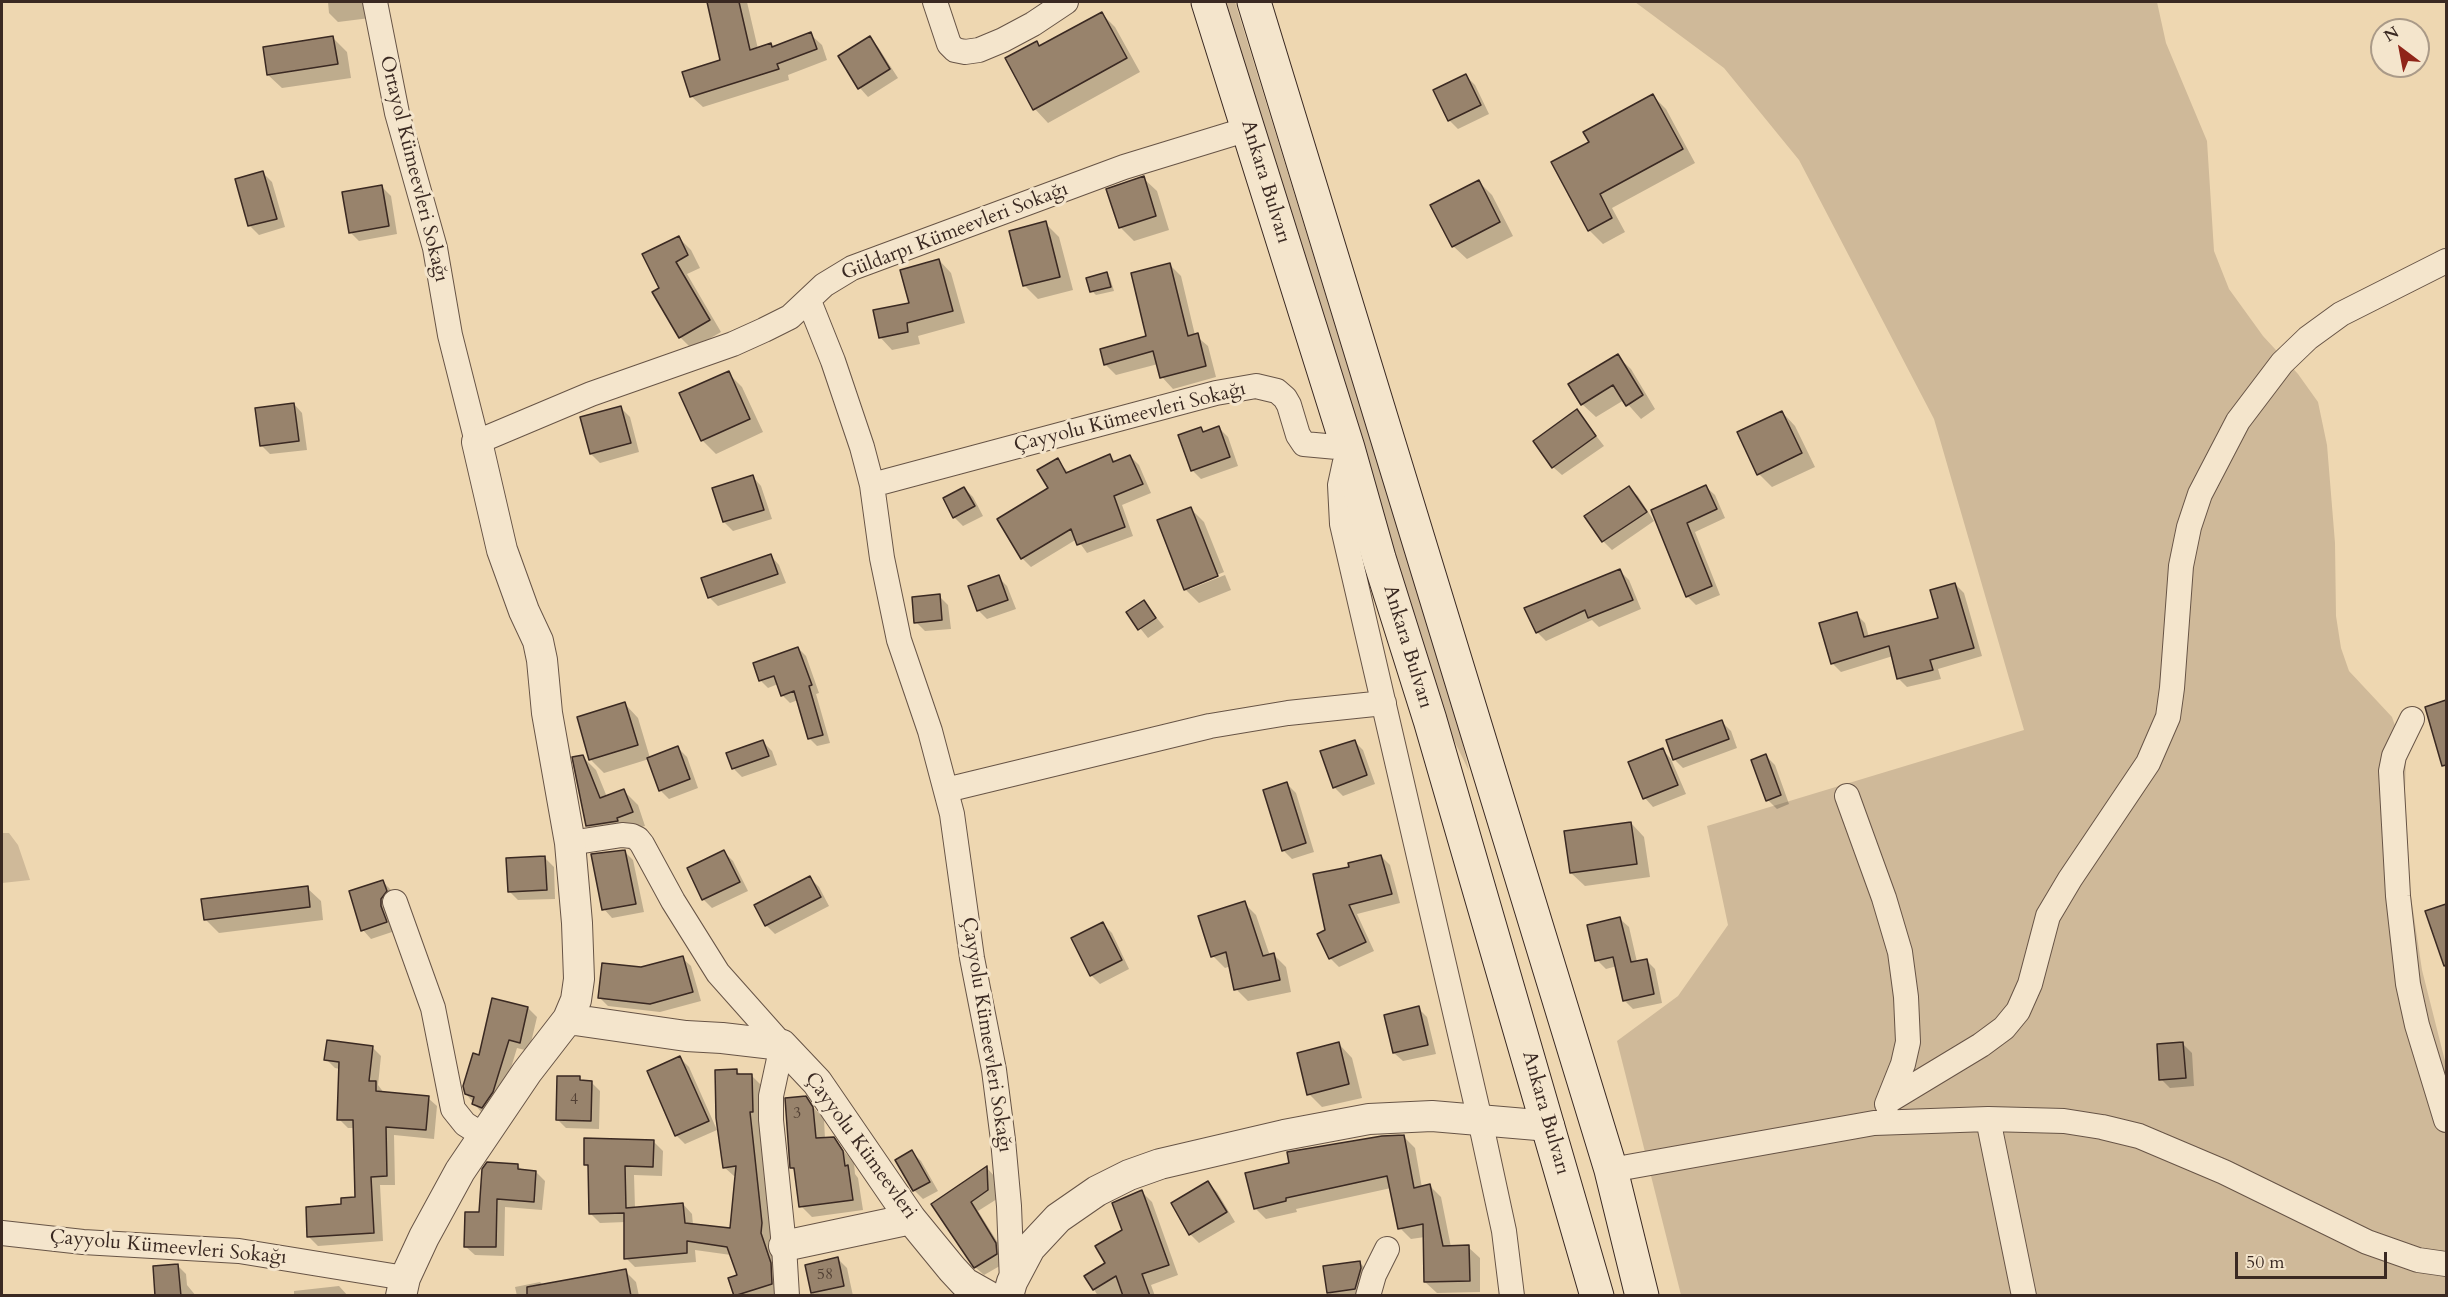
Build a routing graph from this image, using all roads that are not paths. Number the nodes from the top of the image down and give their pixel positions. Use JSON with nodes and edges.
{"nodes":[{"id":1,"x":375,"y":2,"type":"edge"},
{"id":2,"x":935,"y":2,"type":"edge"},
{"id":3,"x":1066,"y":2,"type":"edge"},
{"id":4,"x":1208,"y":2,"type":"edge"},
{"id":5,"x":1254,"y":2,"type":"edge"},
{"id":6,"x":1248,"y":129,"type":"junction"},
{"id":7,"x":2446,"y":261,"type":"edge"},
{"id":8,"x":809,"y":301,"type":"junction"},
{"id":9,"x":477,"y":442,"type":"junction"},
{"id":10,"x":1348,"y":448,"type":"junction"},
{"id":11,"x":872,"y":485,"type":"junction"},
{"id":12,"x":1384,"y":703,"type":"junction"},
{"id":13,"x":2412,"y":720,"type":"dead end"},
{"id":14,"x":946,"y":790,"type":"junction"},
{"id":15,"x":1846,"y":796,"type":"dead end"},
{"id":16,"x":570,"y":843,"type":"junction"},
{"id":17,"x":395,"y":902,"type":"dead end"},
{"id":18,"x":568,"y":1019,"type":"junction"},
{"id":19,"x":782,"y":1045,"type":"junction"},
{"id":20,"x":1890,"y":1100,"type":"junction"},
{"id":21,"x":1988,"y":1119,"type":"junction"},
{"id":22,"x":1480,"y":1120,"type":"junction"},
{"id":23,"x":2446,"y":1120,"type":"edge"},
{"id":24,"x":1874,"y":1123,"type":"junction"},
{"id":25,"x":1549,"y":1126,"type":"junction"},
{"id":26,"x":484,"y":1136,"type":"junction"},
{"id":27,"x":1611,"y":1170,"type":"junction"},
{"id":28,"x":911,"y":1219,"type":"junction"},
{"id":29,"x":2,"y":1233,"type":"edge"},
{"id":30,"x":784,"y":1246,"type":"junction"},
{"id":31,"x":1387,"y":1249,"type":"dead end"},
{"id":32,"x":2446,"y":1263,"type":"edge"},
{"id":33,"x":403,"y":1287,"type":"edge"},
{"id":34,"x":1003,"y":1291,"type":"edge"},
{"id":35,"x":787,"y":1296,"type":"edge"},
{"id":36,"x":1368,"y":1296,"type":"edge"},
{"id":37,"x":1512,"y":1296,"type":"edge"},
{"id":38,"x":1596,"y":1296,"type":"edge"},
{"id":39,"x":1642,"y":1296,"type":"edge"},
{"id":40,"x":2024,"y":1296,"type":"edge"}],
"edges":[{"from":1,"to":9,"type":"street","name":"Ortayol Kümeevleri Sokağı"},
{"from":2,"to":3,"type":"street"},
{"from":4,"to":6,"type":"main road","name":"Ankara Bulvarı"},
{"from":5,"to":27,"type":"main road"},
{"from":6,"to":8,"type":"street","name":"Güldarpı Kümeevleri Sokağı"},
{"from":6,"to":10,"type":"main road","name":"Ankara Bulvarı"},
{"from":7,"to":20,"type":"street"},
{"from":8,"to":9,"type":"street","name":"Güldarpı Kümeevleri Sokağı"},
{"from":8,"to":11,"type":"street","name":"Çayyolu Kümeevleri Sokağı"},
{"from":9,"to":16,"type":"street","name":"Çayyolu Kümeevleri Sokağı"},
{"from":10,"to":11,"type":"street","name":"Çayyolu Kümeevleri Sokağı"},
{"from":10,"to":12,"type":"street"},
{"from":10,"to":25,"type":"main road","name":"Ankara Bulvarı"},
{"from":11,"to":14,"type":"street","name":"Çayyolu Kümeevleri Sokağı"},
{"from":12,"to":14,"type":"street"},
{"from":12,"to":22,"type":"street"},
{"from":13,"to":23,"type":"street"},
{"from":14,"to":34,"type":"street","name":"Çayyolu Kümeevleri Sokağı"},
{"from":15,"to":20,"type":"street"},
{"from":16,"to":18,"type":"street","name":"Çayyolu Kümeevleri Sokağı"},
{"from":16,"to":19,"type":"street"},
{"from":17,"to":26,"type":"street"},
{"from":18,"to":19,"type":"street"},
{"from":18,"to":26,"type":"street","name":"Çayyolu Kümeevleri Sokağı"},
{"from":19,"to":28,"type":"street","name":"Çayyolu Kümeevleri"},
{"from":19,"to":30,"type":"street"},
{"from":20,"to":24,"type":"street"},
{"from":21,"to":24,"type":"street"},
{"from":21,"to":32,"type":"street"},
{"from":21,"to":40,"type":"street"},
{"from":22,"to":25,"type":"street"},
{"from":22,"to":34,"type":"street"},
{"from":22,"to":37,"type":"street"},
{"from":24,"to":27,"type":"street"},
{"from":25,"to":27,"type":"main road"},
{"from":25,"to":38,"type":"main road","name":"Ankara Bulvarı"},
{"from":26,"to":33,"type":"street","name":"Çayyolu Kümeevleri Sokağı"},
{"from":27,"to":39,"type":"main road"},
{"from":28,"to":30,"type":"street"},
{"from":28,"to":34,"type":"street","name":"Çayyolu Kümeevleri"},
{"from":29,"to":33,"type":"street","name":"Çayyolu Kümeevleri Sokağı"},
{"from":30,"to":35,"type":"street"},
{"from":31,"to":36,"type":"street"}]}
